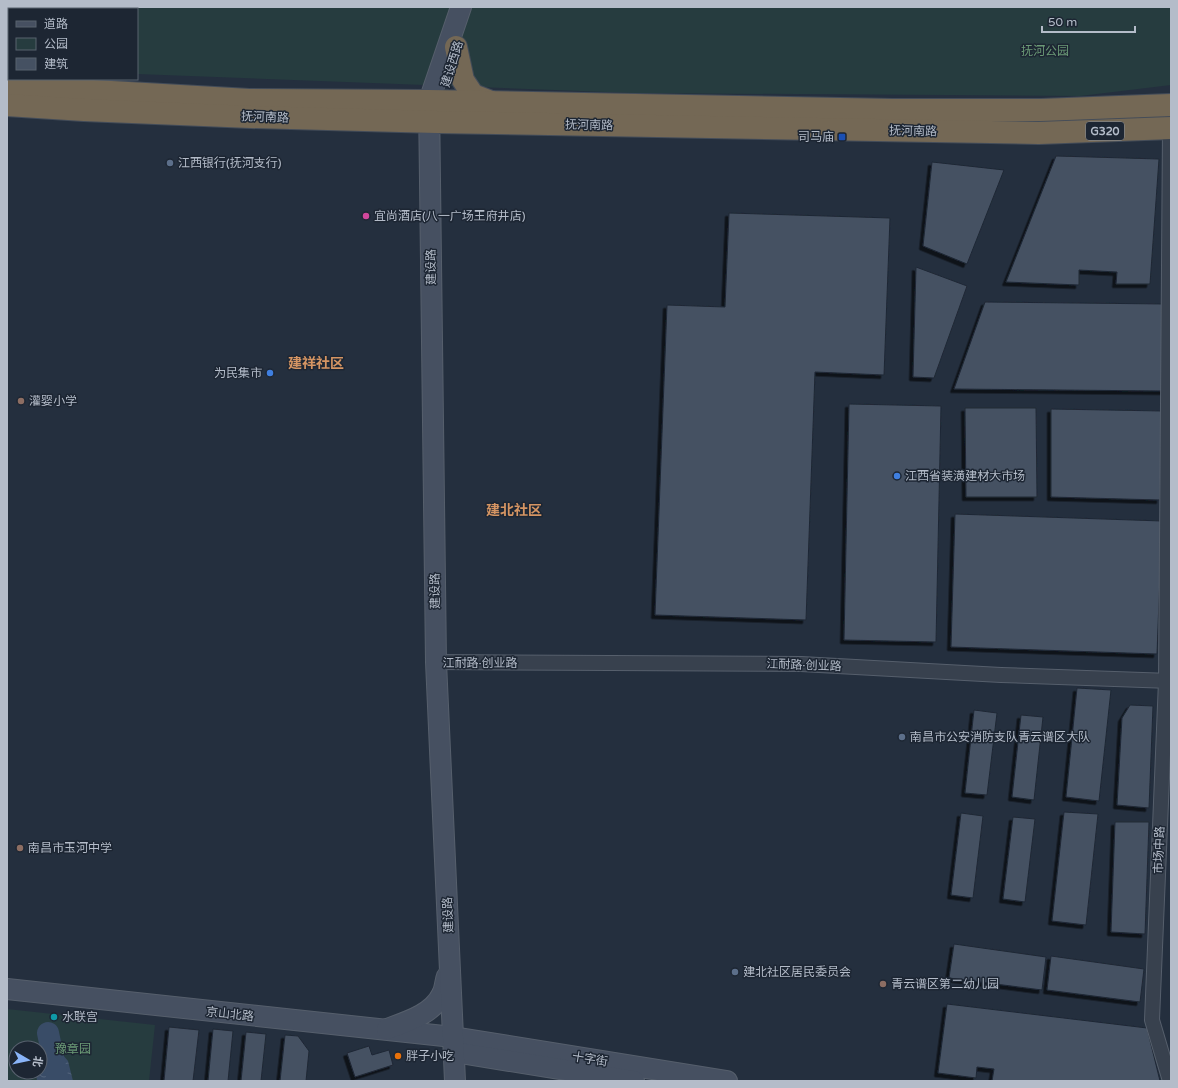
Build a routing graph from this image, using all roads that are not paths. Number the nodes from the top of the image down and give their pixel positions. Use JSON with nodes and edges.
{"nodes":[{"id":1,"x":461,"y":7,"type":"edge"},
{"id":2,"x":471,"y":7,"type":"edge"},
{"id":3,"x":452,"y":46,"type":"junction"},
{"id":4,"x":7,"y":86,"type":"edge"},
{"id":5,"x":491,"y":102,"type":"junction"},
{"id":6,"x":7,"y":105,"type":"edge"},
{"id":7,"x":1171,"y":105,"type":"edge"},
{"id":8,"x":434,"y":111,"type":"junction"},
{"id":9,"x":1170,"y":128,"type":"edge"},
{"id":10,"x":436,"y":662,"type":"junction"},
{"id":11,"x":1168,"y":681,"type":"edge"},
{"id":12,"x":450,"y":962,"type":"junction"},
{"id":13,"x":7,"y":989,"type":"edge"},
{"id":14,"x":383,"y":1030,"type":"junction"},
{"id":15,"x":454,"y":1044,"type":"junction"},
{"id":16,"x":455,"y":1081,"type":"edge"},
{"id":17,"x":634,"y":1081,"type":"edge"},
{"id":18,"x":727,"y":1081,"type":"edge"},
{"id":19,"x":1170,"y":1081,"type":"edge"}],
"edges":[{"from":1,"to":3,"type":"main road","name":"建设西路"},
{"from":2,"to":3,"type":"main road","name":"建设西路"},
{"from":3,"to":5,"type":"highway"},
{"from":3,"to":8,"type":"main road","name":"建设西路"},
{"from":4,"to":8,"type":"highway","name":"抚河南路"},
{"from":5,"to":7,"type":"highway","name":"抚河南路"},
{"from":5,"to":8,"type":"highway","name":"抚河南路"},
{"from":6,"to":8,"type":"highway","name":"抚河南路"},
{"from":8,"to":9,"type":"highway","name":"抚河南路","number":"G320"},
{"from":8,"to":10,"type":"main road","name":"建设路"},
{"from":9,"to":11,"type":"street","name":"市场中路"},
{"from":10,"to":11,"type":"street","name":"江耐路·创业路"},
{"from":10,"to":12,"type":"main road","name":"建设路"},
{"from":11,"to":19,"type":"street","name":"市场中路"},
{"from":12,"to":14,"type":"main road"},
{"from":12,"to":15,"type":"main road","name":"建设路"},
{"from":13,"to":14,"type":"main road","name":"京山北路"},
{"from":14,"to":15,"type":"main road","name":"京山北路"},
{"from":15,"to":16,"type":"main road","name":"建设路"},
{"from":15,"to":17,"type":"main road","name":"十字街"},
{"from":15,"to":18,"type":"main road","name":"十字街"}]}
